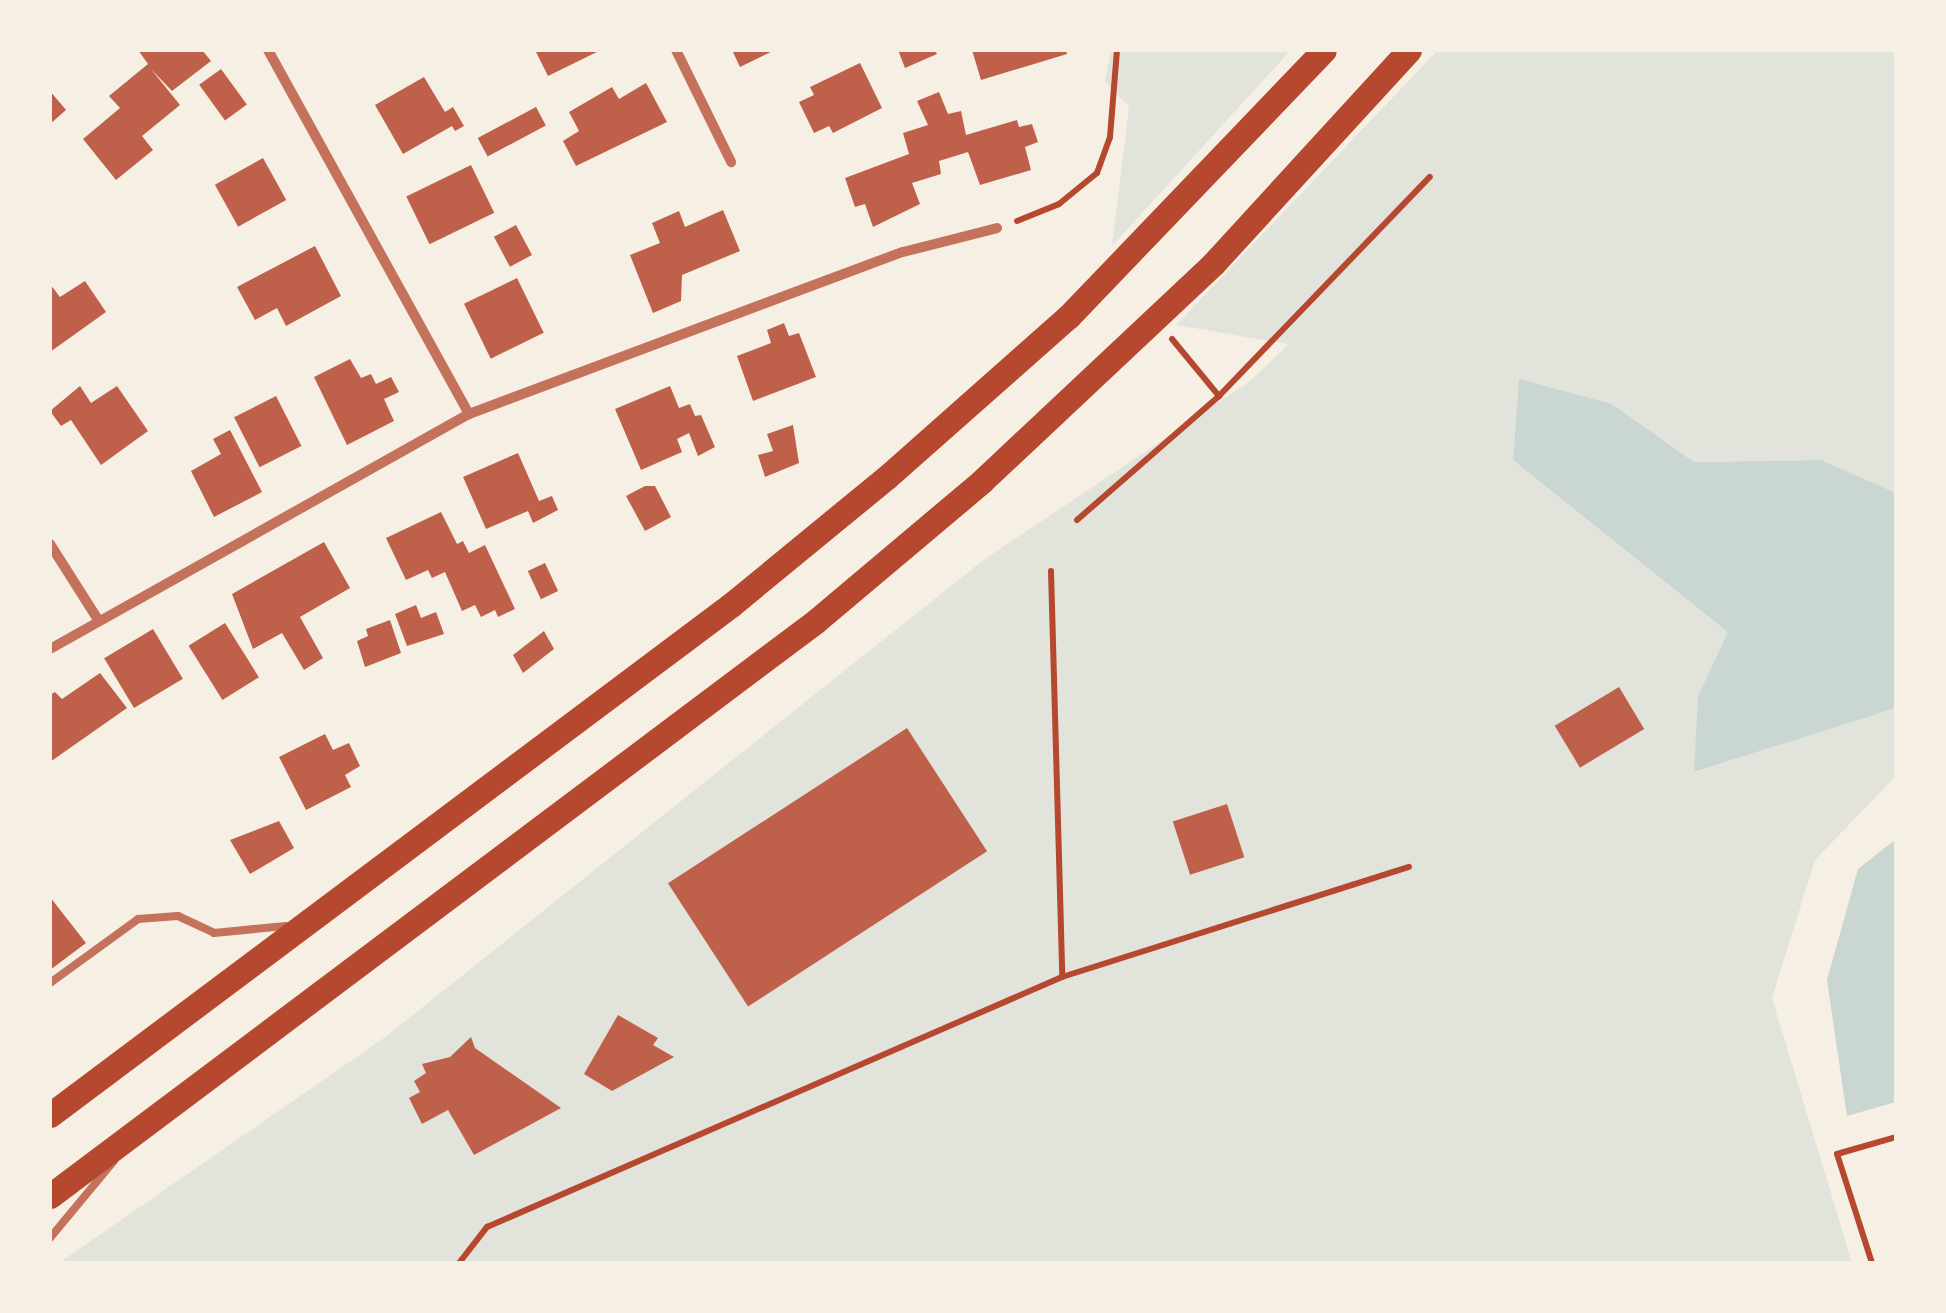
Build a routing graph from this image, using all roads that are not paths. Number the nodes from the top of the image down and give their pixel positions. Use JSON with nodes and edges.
{"nodes":[{"id":1,"x":268,"y":50,"type":"edge"},
{"id":2,"x":676,"y":50,"type":"edge"},
{"id":3,"x":1324,"y":50,"type":"edge"},
{"id":4,"x":1410,"y":50,"type":"edge"},
{"id":5,"x":731,"y":162,"type":"dead end"},
{"id":6,"x":997,"y":228,"type":"road end"},
{"id":7,"x":468,"y":414,"type":"junction"},
{"id":8,"x":50,"y":544,"type":"edge"},
{"id":9,"x":97,"y":618,"type":"junction"},
{"id":10,"x":50,"y":649,"type":"edge"},
{"id":11,"x":306,"y":924,"type":"junction"},
{"id":12,"x":50,"y":983,"type":"edge"},
{"id":13,"x":50,"y":1115,"type":"edge"},
{"id":14,"x":144,"y":1126,"type":"junction"},
{"id":15,"x":50,"y":1196,"type":"edge"},
{"id":16,"x":50,"y":1238,"type":"edge"}],
"edges":[{"from":1,"to":7,"type":"street"},
{"from":2,"to":5,"type":"street"},
{"from":3,"to":11,"type":"main road"},
{"from":4,"to":14,"type":"main road"},
{"from":6,"to":7,"type":"street"},
{"from":7,"to":9,"type":"street"},
{"from":8,"to":9,"type":"street"},
{"from":9,"to":10,"type":"street"},
{"from":11,"to":12,"type":"lane"},
{"from":11,"to":13,"type":"main road"},
{"from":14,"to":15,"type":"main road"},
{"from":14,"to":16,"type":"lane"}]}
